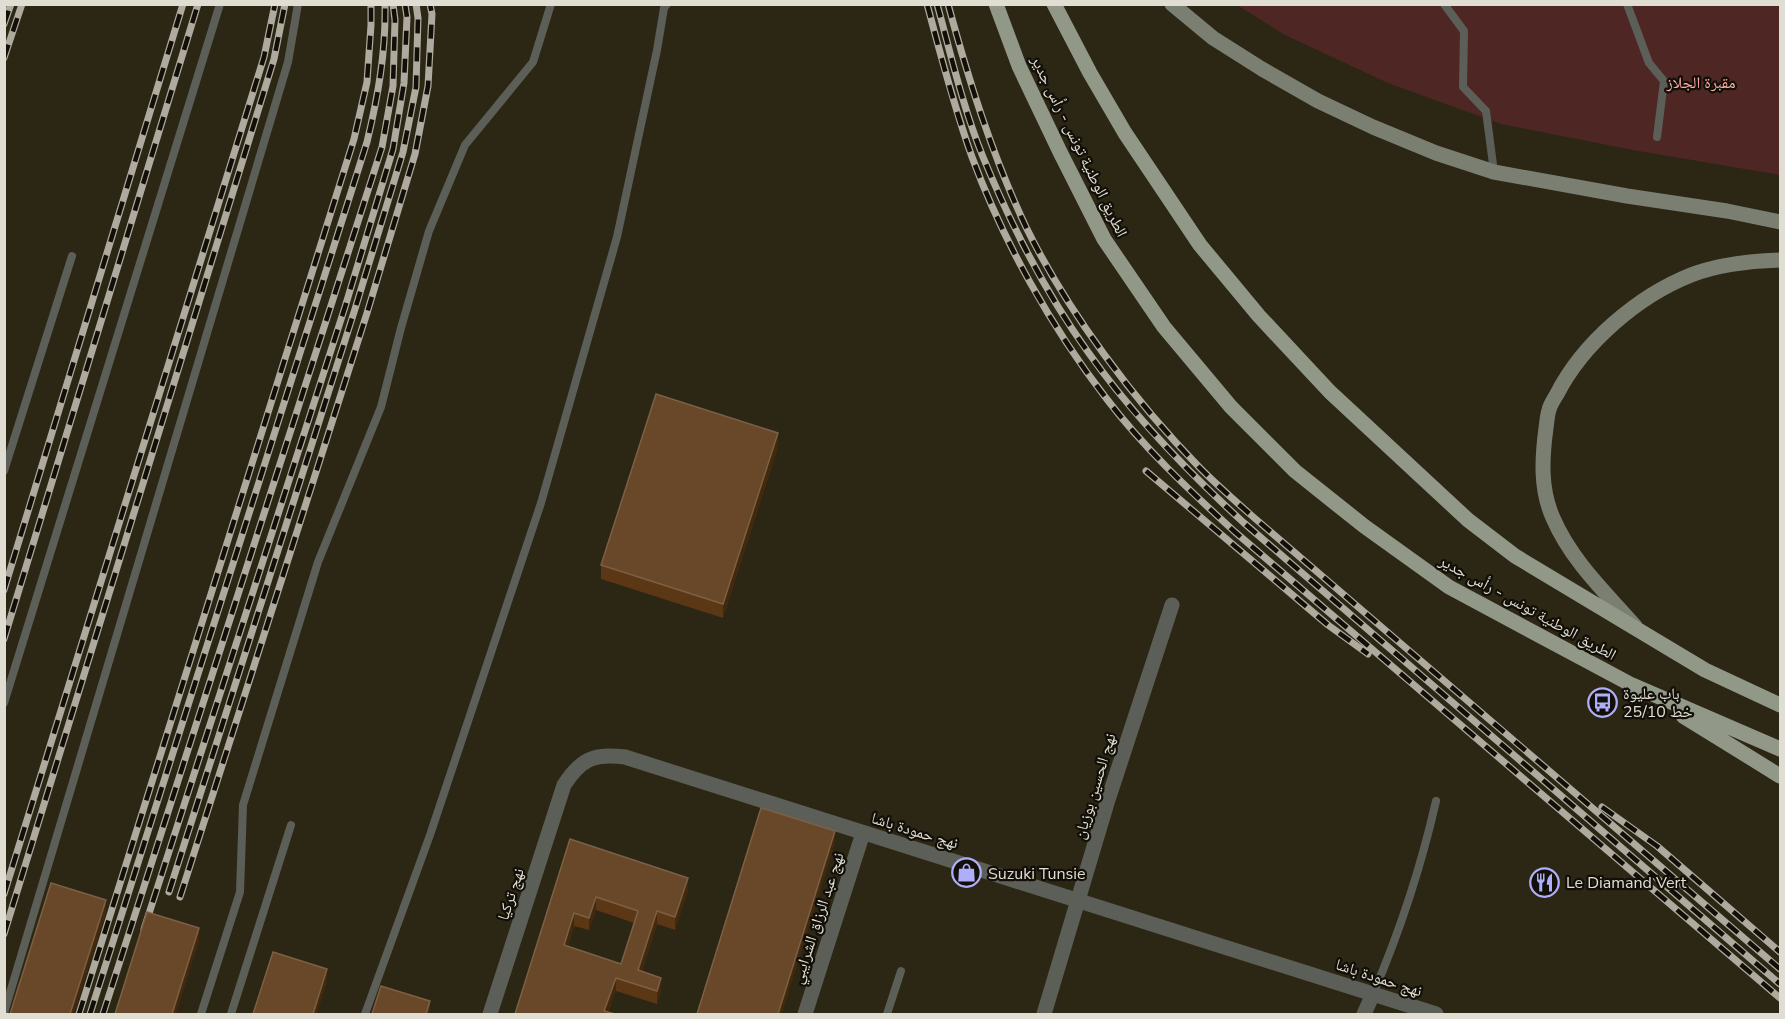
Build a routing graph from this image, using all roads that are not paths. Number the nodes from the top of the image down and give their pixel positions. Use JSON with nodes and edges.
{"nodes":[{"id":1,"x":220,"y":4,"type":"edge"},
{"id":2,"x":298,"y":4,"type":"edge"},
{"id":3,"x":550,"y":4,"type":"edge"},
{"id":4,"x":667,"y":4,"type":"edge"},
{"id":5,"x":996,"y":4,"type":"edge"},
{"id":6,"x":1054,"y":4,"type":"edge"},
{"id":7,"x":1172,"y":4,"type":"edge"},
{"id":8,"x":1444,"y":4,"type":"edge"},
{"id":9,"x":1627,"y":4,"type":"edge"},
{"id":10,"x":1657,"y":137,"type":"dead end"},
{"id":11,"x":1494,"y":172,"type":"junction"},
{"id":12,"x":1780,"y":222,"type":"edge"},
{"id":13,"x":72,"y":256,"type":"dead end"},
{"id":14,"x":1780,"y":260,"type":"edge"},
{"id":15,"x":4,"y":471,"type":"edge"},
{"id":16,"x":1173,"y":604,"type":"dead end"},
{"id":17,"x":1640,"y":630,"type":"junction"},
{"id":18,"x":1632,"y":686,"type":"junction"},
{"id":19,"x":4,"y":703,"type":"edge"},
{"id":20,"x":1780,"y":705,"type":"edge"},
{"id":21,"x":1780,"y":748,"type":"edge"},
{"id":22,"x":1780,"y":776,"type":"edge"},
{"id":23,"x":564,"y":785,"type":"joint"},
{"id":24,"x":1436,"y":801,"type":"dead end"},
{"id":25,"x":291,"y":825,"type":"dead end"},
{"id":26,"x":863,"y":833,"type":"junction"},
{"id":27,"x":1079,"y":900,"type":"junction"},
{"id":28,"x":901,"y":971,"type":"dead end"},
{"id":29,"x":1373,"y":994,"type":"junction"},
{"id":30,"x":4,"y":1013,"type":"edge"},
{"id":31,"x":201,"y":1014,"type":"edge"},
{"id":32,"x":231,"y":1014,"type":"edge"},
{"id":33,"x":365,"y":1014,"type":"edge"},
{"id":34,"x":490,"y":1014,"type":"edge"},
{"id":35,"x":805,"y":1014,"type":"edge"},
{"id":36,"x":887,"y":1014,"type":"edge"},
{"id":37,"x":1044,"y":1014,"type":"edge"},
{"id":38,"x":1364,"y":1014,"type":"edge"},
{"id":39,"x":1436,"y":1014,"type":"edge"}],
"edges":[{"from":1,"to":19,"type":"lane"},
{"from":2,"to":30,"type":"lane"},
{"from":3,"to":31,"type":"lane"},
{"from":4,"to":33,"type":"lane"},
{"from":5,"to":18,"type":"main road","name":"الطريق الوطنية تونس - رأس جدير"},
{"from":6,"to":17,"type":"main road","name":"الطريق الوطنية تونس - رأس جدير"},
{"from":7,"to":11,"type":"main road"},
{"from":8,"to":11,"type":"lane"},
{"from":9,"to":10,"type":"lane"},
{"from":11,"to":12,"type":"main road"},
{"from":13,"to":15,"type":"lane"},
{"from":14,"to":17,"type":"main road"},
{"from":16,"to":27,"type":"street","name":"نهج الحسين بوزيان"},
{"from":17,"to":20,"type":"main road","name":"الطريق الوطنية تونس - رأس جدير"},
{"from":18,"to":21,"type":"main road","name":"الطريق الوطنية تونس - رأس جدير"},
{"from":18,"to":22,"type":"main road"},
{"from":23,"to":26,"type":"street","name":"نهج حمودة باشا"},
{"from":23,"to":34,"type":"street","name":"نهج تركيا"},
{"from":24,"to":29,"type":"lane"},
{"from":25,"to":32,"type":"lane"},
{"from":26,"to":27,"type":"street","name":"نهج حمودة باشا"},
{"from":26,"to":35,"type":"street","name":"نهج عبد الرزاق الشرايبي"},
{"from":27,"to":29,"type":"street","name":"نهج حمودة باشا"},
{"from":27,"to":37,"type":"street","name":"نهج الحسين بوزيان"},
{"from":28,"to":36,"type":"lane"},
{"from":29,"to":38,"type":"street"},
{"from":29,"to":39,"type":"street","name":"نهج حمودة باشا"}]}
